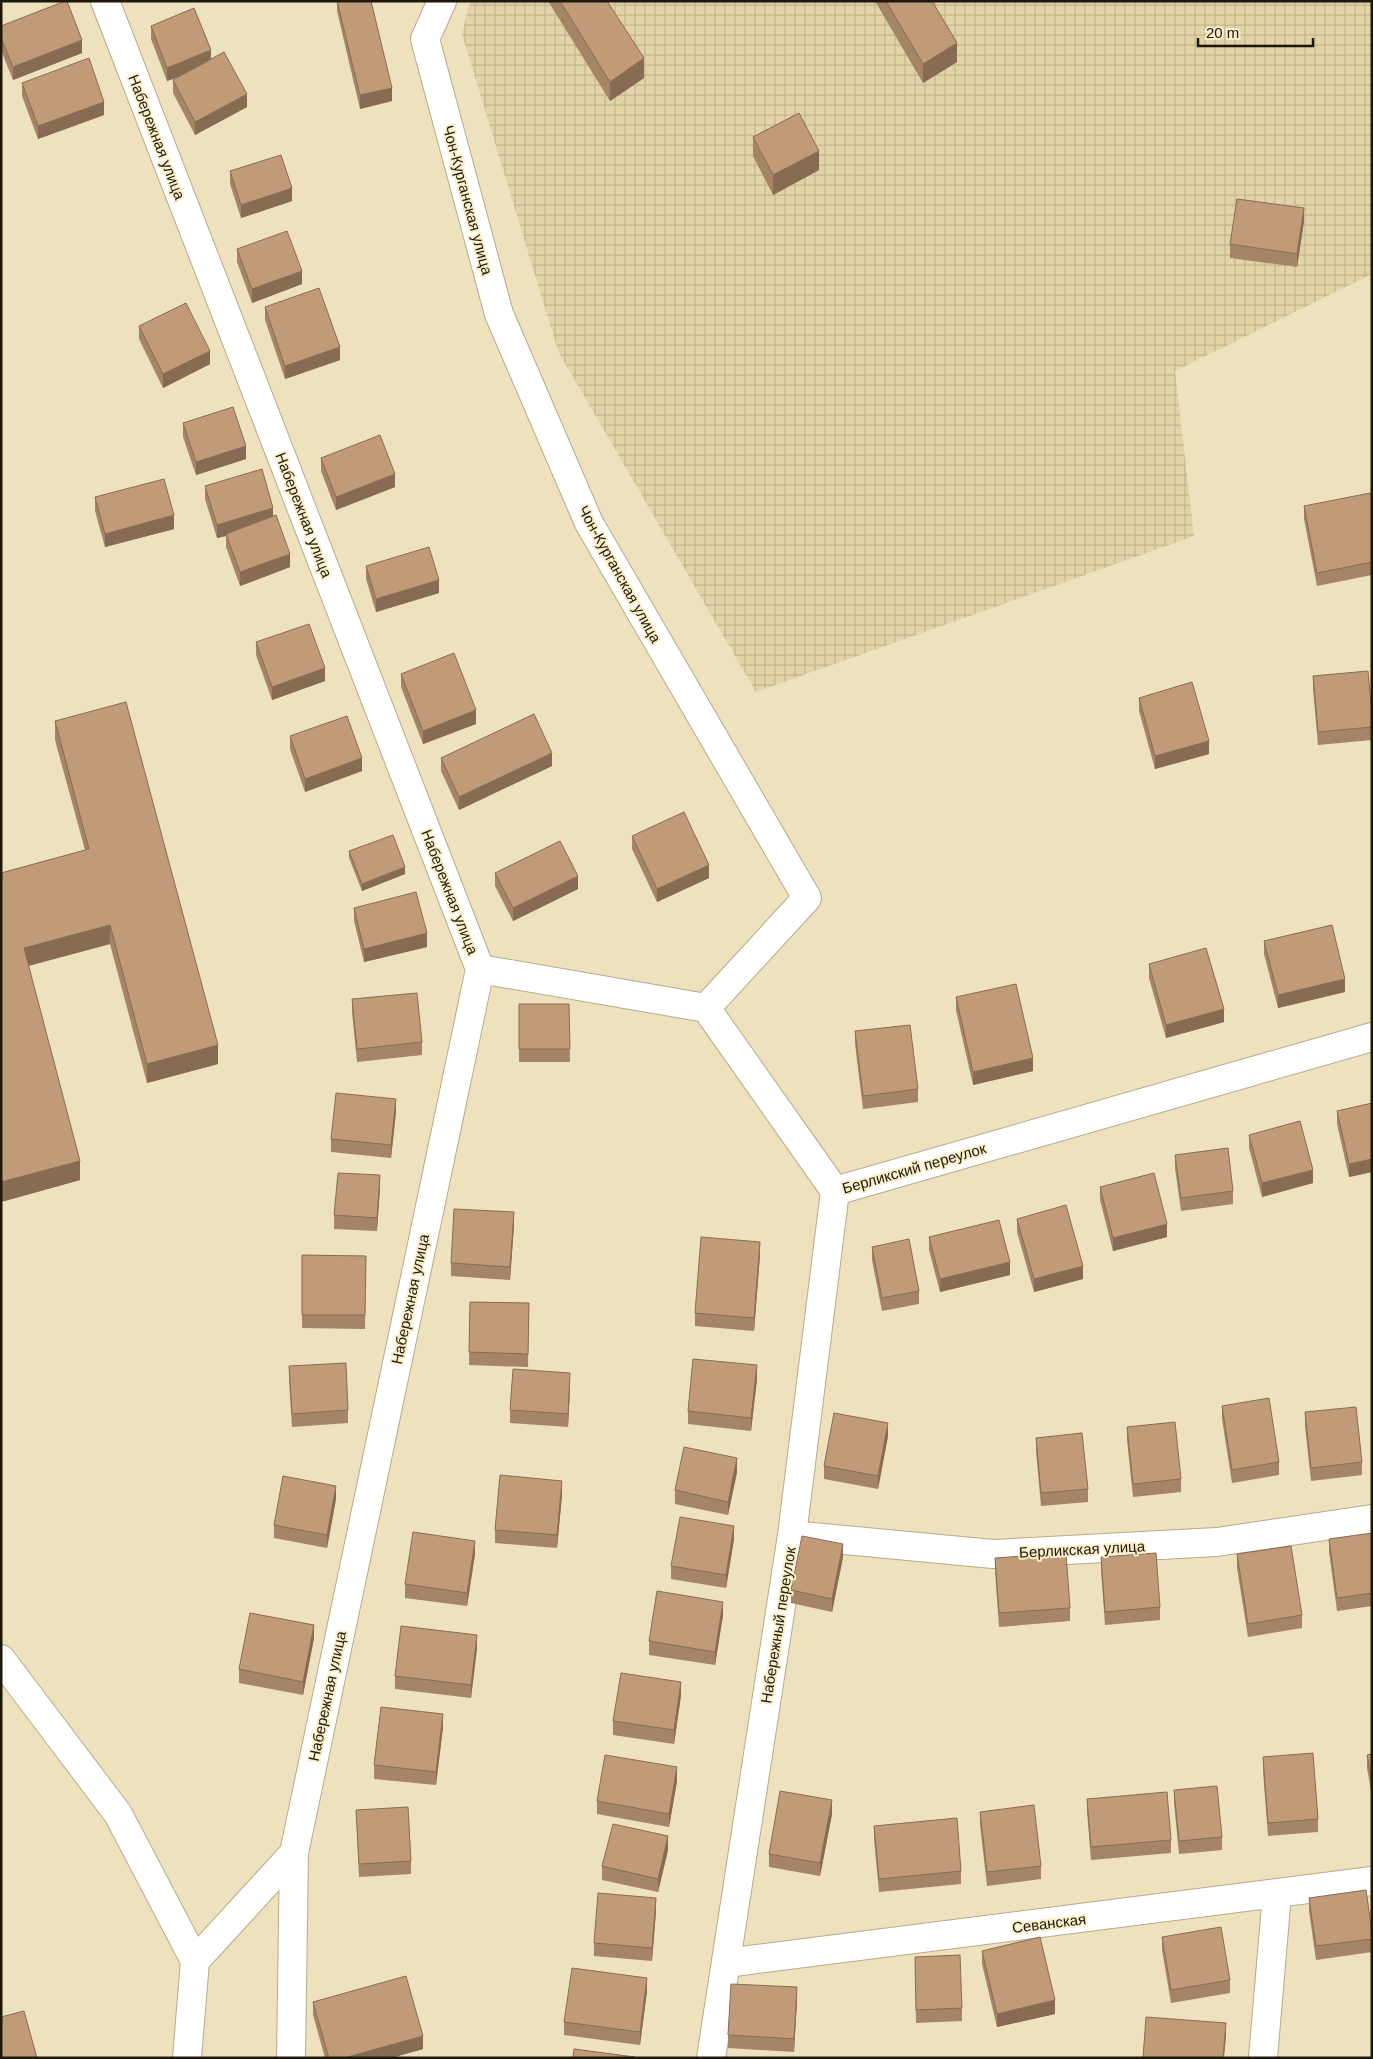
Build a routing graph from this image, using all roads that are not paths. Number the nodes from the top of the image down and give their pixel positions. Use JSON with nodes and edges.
{"nodes":[{"id":1,"x":105,"y":1,"type":"edge"},
{"id":2,"x":442,"y":1,"type":"edge"},
{"id":3,"x":480,"y":969,"type":"junction"},
{"id":4,"x":706,"y":1008,"type":"junction"},
{"id":5,"x":1372,"y":1037,"type":"edge"},
{"id":6,"x":835,"y":1191,"type":"junction"},
{"id":7,"x":1372,"y":1519,"type":"edge"},
{"id":8,"x":792,"y":1535,"type":"junction"},
{"id":9,"x":1,"y":1659,"type":"edge"},
{"id":10,"x":294,"y":1853,"type":"junction"},
{"id":11,"x":1372,"y":1881,"type":"edge"},
{"id":12,"x":1277,"y":1894,"type":"junction"},
{"id":13,"x":195,"y":1961,"type":"junction"},
{"id":14,"x":726,"y":1963,"type":"junction"},
{"id":15,"x":187,"y":2058,"type":"edge"},
{"id":16,"x":291,"y":2058,"type":"edge"},
{"id":17,"x":711,"y":2058,"type":"edge"},
{"id":18,"x":1264,"y":2058,"type":"edge"}],
"edges":[{"from":1,"to":3,"type":"street","name":"Набережная улица"},
{"from":2,"to":4,"type":"street","name":"Чон-Курганская улица"},
{"from":3,"to":4,"type":"street"},
{"from":3,"to":10,"type":"street","name":"Набережная улица"},
{"from":4,"to":6,"type":"street","name":"Берликский переулок"},
{"from":5,"to":6,"type":"street","name":"Берликский переулок"},
{"from":6,"to":8,"type":"street","name":"Набережный переулок"},
{"from":7,"to":8,"type":"street","name":"Берликская улица"},
{"from":8,"to":14,"type":"street","name":"Набережный переулок"},
{"from":9,"to":13,"type":"street"},
{"from":10,"to":13,"type":"street"},
{"from":10,"to":16,"type":"street","name":"Набережная улица"},
{"from":11,"to":12,"type":"street","name":"Севанская"},
{"from":12,"to":14,"type":"street","name":"Севанская"},
{"from":12,"to":18,"type":"street"},
{"from":13,"to":15,"type":"street"},
{"from":14,"to":17,"type":"street","name":"Набережный переулок"}]}
